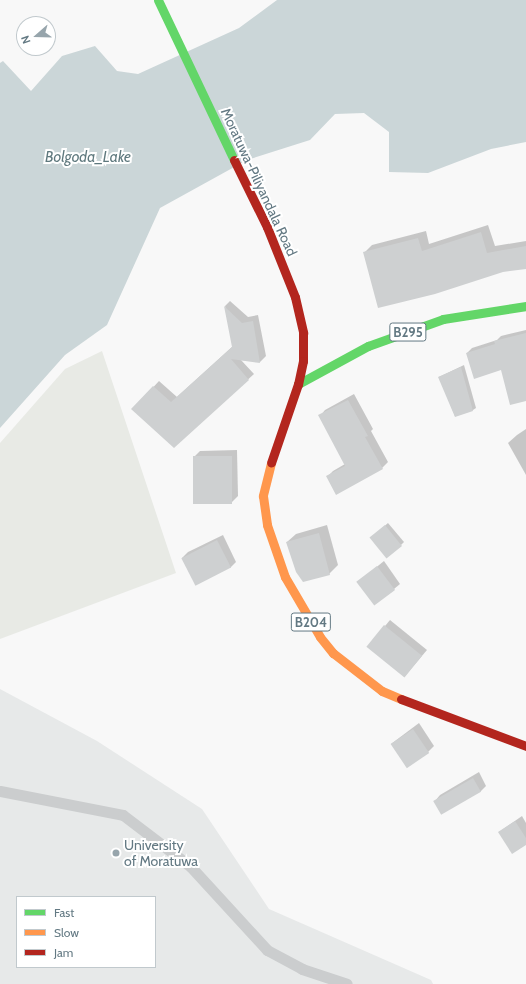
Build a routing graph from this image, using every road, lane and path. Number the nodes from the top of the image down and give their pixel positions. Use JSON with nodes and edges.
{"nodes":[{"id":1,"x":159,"y":3,"type":"edge"},
{"id":2,"x":526,"y":306,"type":"edge"},
{"id":3,"x":298,"y":384,"type":"junction"},
{"id":4,"x":526,"y":746,"type":"edge"},
{"id":5,"x":0,"y":791,"type":"edge"},
{"id":6,"x":347,"y":984,"type":"edge"}],
"edges":[{"from":1,"to":3,"type":"main road","name":"Moratuwa-Piliyandala Road"},
{"from":2,"to":3,"type":"main road","number":"B295"},
{"from":3,"to":4,"type":"main road","number":"B204"},
{"from":5,"to":6,"type":"lane"}]}
